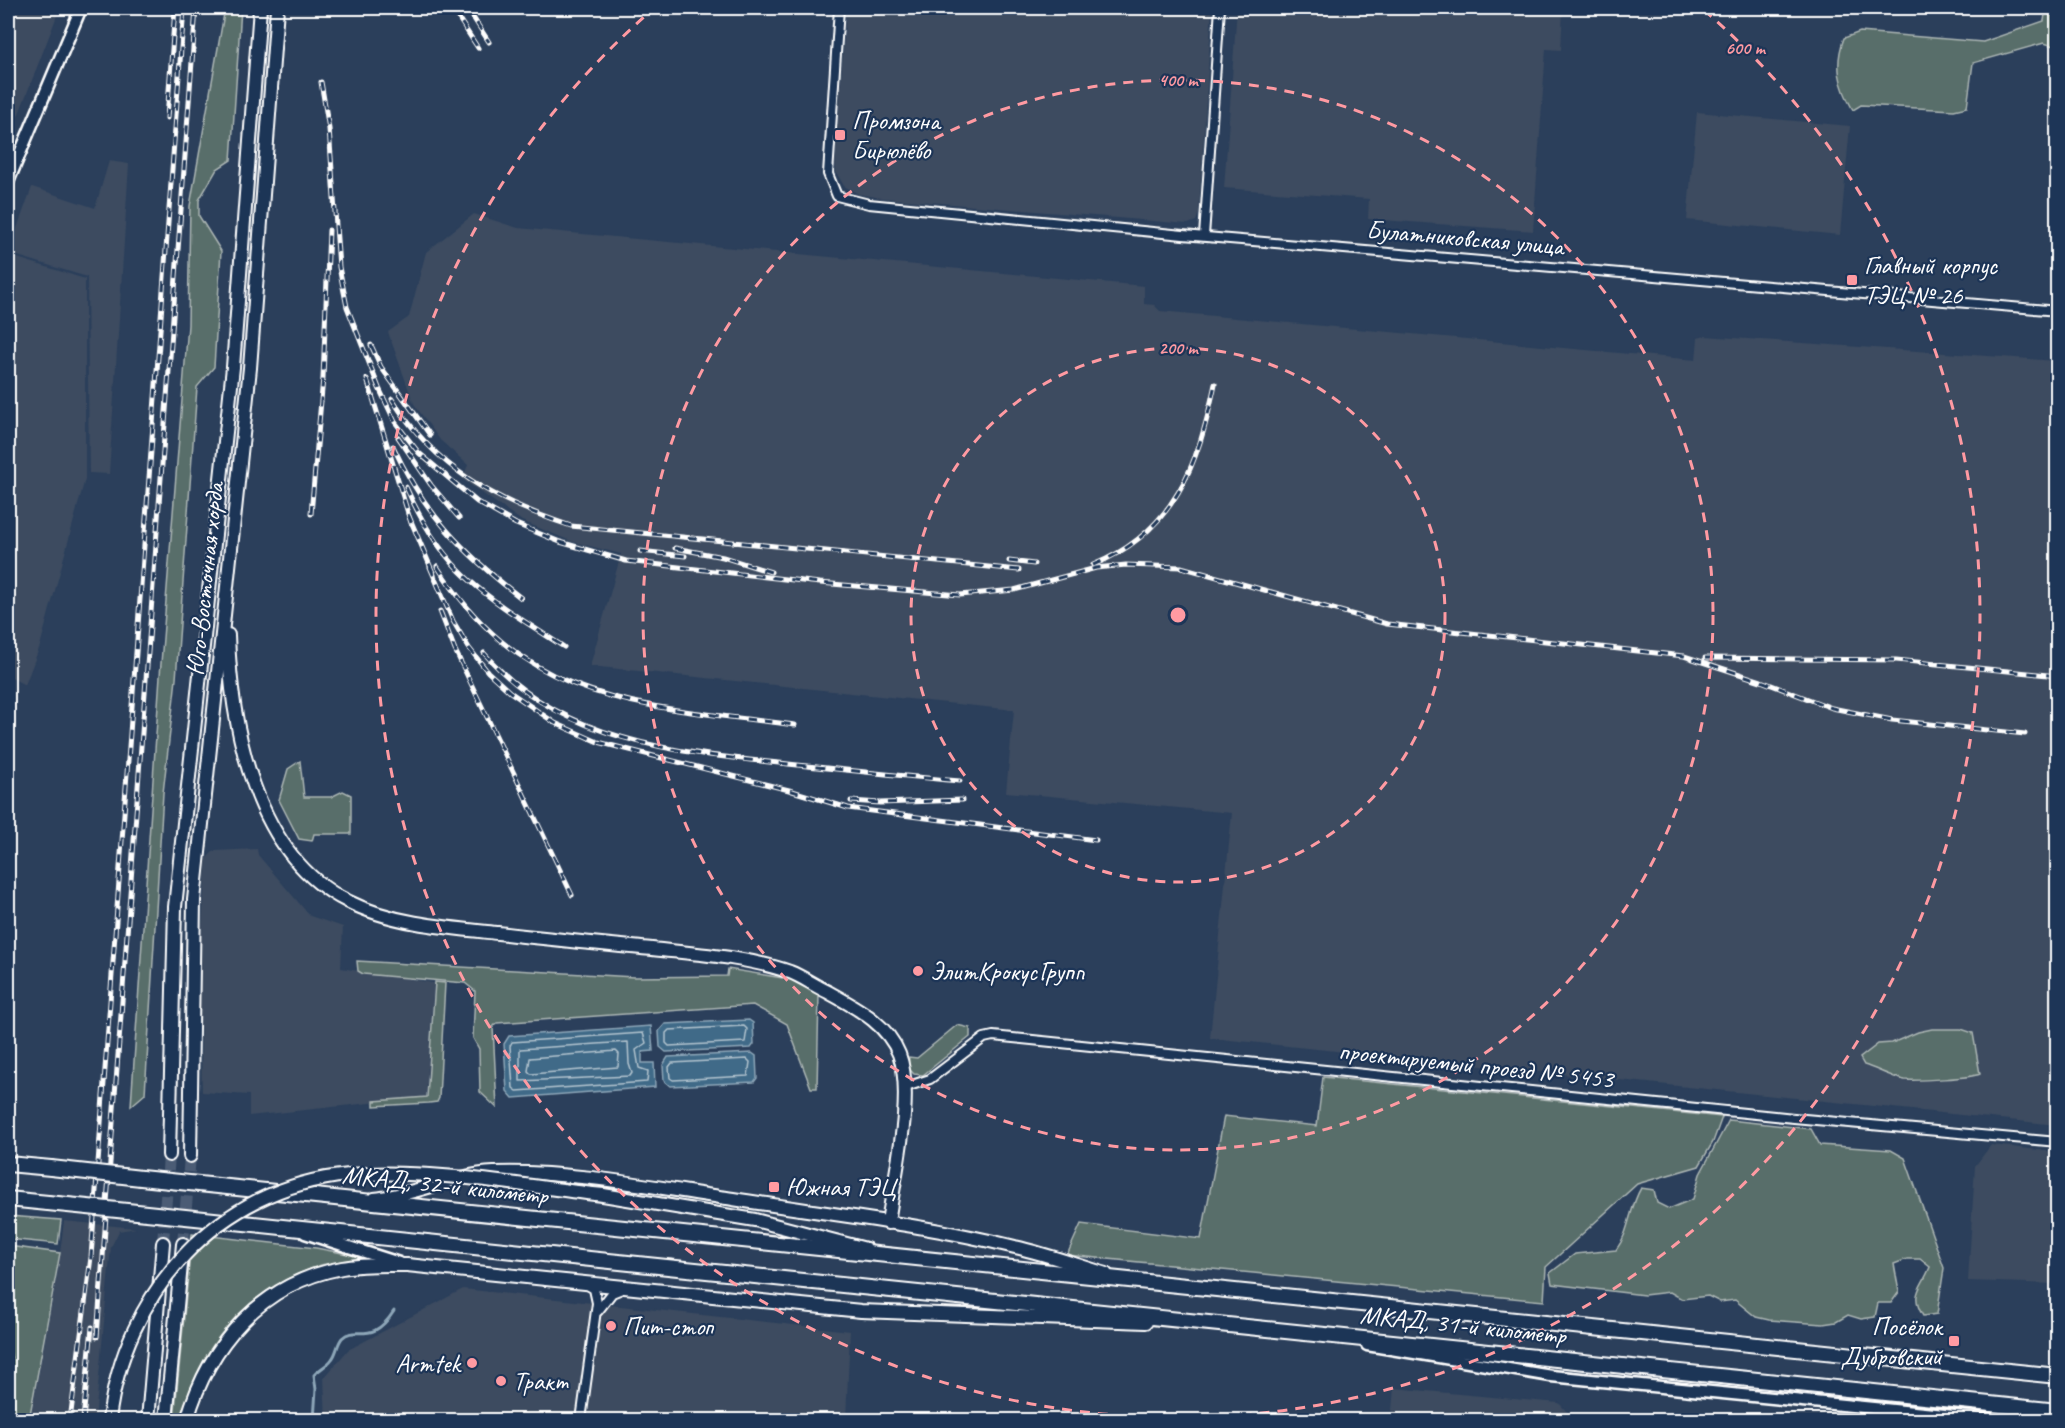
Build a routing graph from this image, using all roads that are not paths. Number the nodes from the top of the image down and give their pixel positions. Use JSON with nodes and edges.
{"nodes":[{"id":1,"x":81,"y":8,"type":"edge"},
{"id":2,"x":260,"y":8,"type":"edge"},
{"id":3,"x":277,"y":8,"type":"edge"},
{"id":4,"x":839,"y":8,"type":"edge"},
{"id":5,"x":1220,"y":8,"type":"edge"},
{"id":6,"x":8,"y":182,"type":"edge"},
{"id":7,"x":1204,"y":236,"type":"junction"},
{"id":8,"x":2058,"y":311,"type":"edge"},
{"id":9,"x":226,"y":588,"type":"junction"},
{"id":10,"x":906,"y":1087,"type":"junction"},
{"id":11,"x":2058,"y":1142,"type":"edge"},
{"id":12,"x":169,"y":1155,"type":"tunnel mouth"},
{"id":13,"x":190,"y":1156,"type":"tunnel mouth"},
{"id":14,"x":8,"y":1164,"type":"edge"},
{"id":15,"x":8,"y":1199,"type":"edge"},
{"id":16,"x":356,"y":1200,"type":"junction"},
{"id":17,"x":888,"y":1223,"type":"junction"},
{"id":18,"x":282,"y":1226,"type":"junction"},
{"id":19,"x":163,"y":1243,"type":"tunnel mouth"},
{"id":20,"x":183,"y":1244,"type":"tunnel mouth"},
{"id":21,"x":879,"y":1253,"type":"junction"},
{"id":22,"x":406,"y":1266,"type":"junction"},
{"id":23,"x":1125,"y":1280,"type":"junction"},
{"id":24,"x":586,"y":1284,"type":"junction"},
{"id":25,"x":626,"y":1288,"type":"junction"},
{"id":26,"x":596,"y":1315,"type":"junction"},
{"id":27,"x":1259,"y":1328,"type":"junction"},
{"id":28,"x":1319,"y":1334,"type":"junction"},
{"id":29,"x":2058,"y":1376,"type":"edge"},
{"id":30,"x":2058,"y":1411,"type":"edge"},
{"id":31,"x":1960,"y":1419,"type":"edge"},
{"id":32,"x":109,"y":1420,"type":"edge"},
{"id":33,"x":148,"y":1420,"type":"edge"},
{"id":34,"x":166,"y":1420,"type":"edge"},
{"id":35,"x":188,"y":1420,"type":"edge"},
{"id":36,"x":581,"y":1420,"type":"edge"},
{"id":37,"x":1995,"y":1420,"type":"edge"}],
"edges":[{"from":1,"to":6,"type":"main road"},
{"from":2,"to":12,"type":"main road","name":"Юго-Восточная хорда"},
{"from":3,"to":9,"type":"main road","name":"Юго-Восточная хорда"},
{"from":4,"to":7,"type":"street","name":"Булатниковская улица"},
{"from":5,"to":7,"type":"street"},
{"from":7,"to":8,"type":"street","name":"Булатниковская улица"},
{"from":9,"to":10,"type":"main road"},
{"from":9,"to":13,"type":"main road","name":"Юго-Восточная хорда"},
{"from":10,"to":11,"type":"street","name":"проектируемый проезд № 5453"},
{"from":10,"to":17,"type":"main road"},
{"from":14,"to":16,"type":"highway","name":"МКАД, 32-й километр","bridge":true},
{"from":15,"to":18,"type":"highway","bridge":true},
{"from":16,"to":17,"type":"main road"},
{"from":16,"to":21,"type":"highway","name":"МКАД, 32-й километр"},
{"from":17,"to":23,"type":"main road"},
{"from":18,"to":22,"type":"main road"},
{"from":18,"to":27,"type":"highway","name":"МКАД, 31-й километр"},
{"from":19,"to":33,"type":"main road"},
{"from":20,"to":34,"type":"main road"},
{"from":21,"to":23,"type":"highway","name":"МКАД, 31-й километр"},
{"from":21,"to":32,"type":"main road","bridge":true},
{"from":22,"to":24,"type":"main road"},
{"from":22,"to":35,"type":"main road"},
{"from":23,"to":29,"type":"highway","name":"МКАД, 31-й километр"},
{"from":24,"to":25,"type":"main road"},
{"from":24,"to":26,"type":"street"},
{"from":25,"to":26,"type":"street"},
{"from":25,"to":27,"type":"main road"},
{"from":26,"to":36,"type":"street"},
{"from":27,"to":28,"type":"highway","name":"МКАД, 31-й километр"},
{"from":28,"to":30,"type":"highway","name":"МКАД, 31-й километр"},
{"from":28,"to":31,"type":"main road"},
{"from":31,"to":37,"type":"main road"}]}
